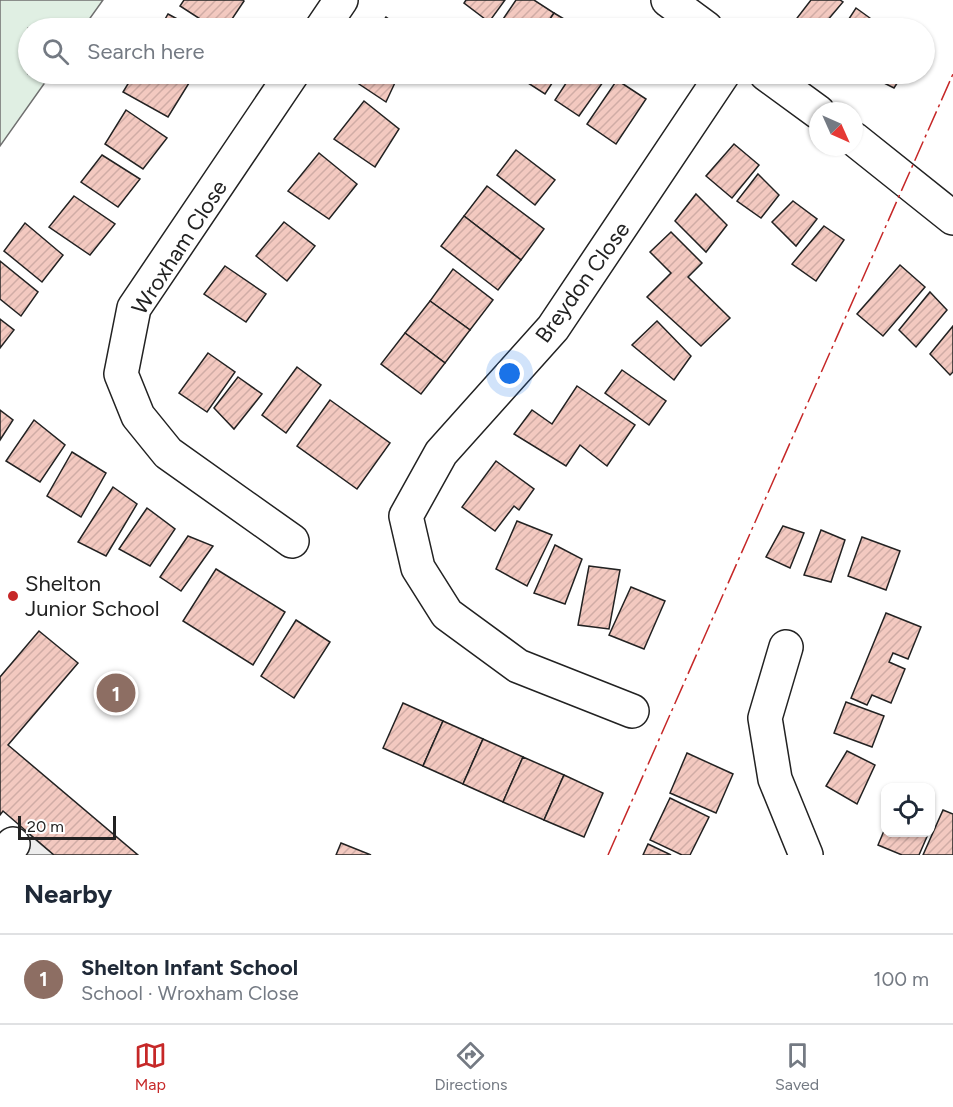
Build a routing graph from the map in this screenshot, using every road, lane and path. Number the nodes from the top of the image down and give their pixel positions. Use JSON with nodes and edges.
{"nodes":[{"id":1,"x":341,"y":0,"type":"edge"},
{"id":2,"x":668,"y":0,"type":"edge"},
{"id":3,"x":329,"y":18,"type":"edge"},
{"id":4,"x":692,"y":18,"type":"edge"},
{"id":5,"x":285,"y":84,"type":"edge"},
{"id":6,"x":716,"y":84,"type":"edge"},
{"id":7,"x":780,"y":84,"type":"edge"},
{"id":8,"x":809,"y":105,"type":"edge"},
{"id":9,"x":863,"y":146,"type":"edge"},
{"id":10,"x":953,"y":218,"type":"edge"},
{"id":11,"x":292,"y":541,"type":"dead end"},
{"id":12,"x":786,"y":647,"type":"dead end"},
{"id":13,"x":632,"y":711,"type":"dead end"},
{"id":14,"x":806,"y":855,"type":"edge"}],
"edges":[{"from":1,"to":3,"type":"street"},
{"from":2,"to":4,"type":"street"},
{"from":5,"to":11,"type":"street","name":"Wroxham Close"},
{"from":6,"to":13,"type":"street","name":"Breydon Close"},
{"from":7,"to":8,"type":"street"},
{"from":9,"to":10,"type":"street"},
{"from":12,"to":14,"type":"street"}]}
